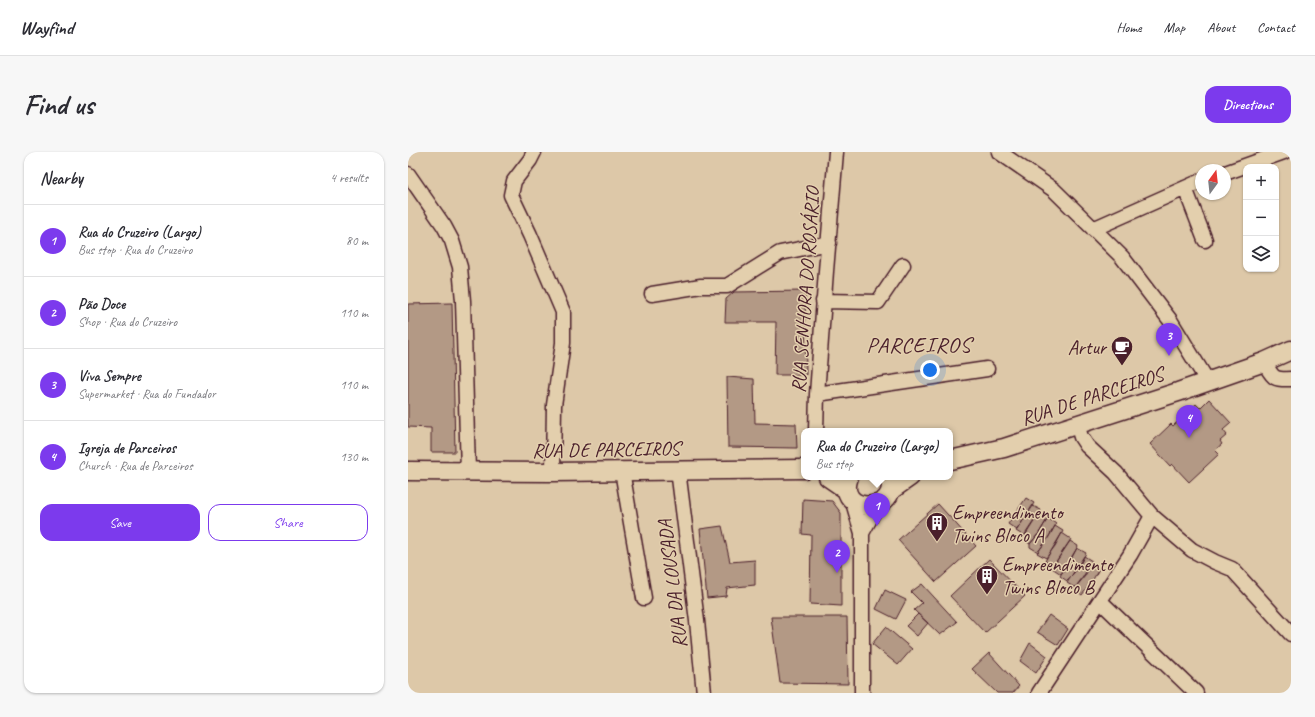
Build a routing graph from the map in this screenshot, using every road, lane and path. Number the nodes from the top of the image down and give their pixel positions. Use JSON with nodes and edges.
{"nodes":[{"id":1,"x":534,"y":152,"type":"edge"},
{"id":2,"x":836,"y":152,"type":"edge"},
{"id":3,"x":999,"y":152,"type":"edge"},
{"id":4,"x":1284,"y":152,"type":"edge"},
{"id":5,"x":1231,"y":171,"type":"edge"},
{"id":6,"x":408,"y":174,"type":"edge"},
{"id":7,"x":1195,"y":184,"type":"edge"},
{"id":8,"x":1185,"y":188,"type":"junction"},
{"id":9,"x":1093,"y":229,"type":"junction"},
{"id":10,"x":1205,"y":240,"type":"dead end"},
{"id":11,"x":828,"y":243,"type":"junction"},
{"id":12,"x":904,"y":265,"type":"dead end"},
{"id":13,"x":652,"y":294,"type":"dead end"},
{"id":14,"x":823,"y":301,"type":"junction"},
{"id":15,"x":1291,"y":350,"type":"edge"},
{"id":16,"x":1264,"y":362,"type":"junction"},
{"id":17,"x":987,"y":370,"type":"dead end"},
{"id":18,"x":1291,"y":379,"type":"edge"},
{"id":19,"x":1208,"y":382,"type":"junction"},
{"id":20,"x":817,"y":394,"type":"junction"},
{"id":21,"x":1077,"y":424,"type":"junction"},
{"id":22,"x":816,"y":428,"type":"edge"},
{"id":23,"x":953,"y":459,"type":"edge"},
{"id":24,"x":801,"y":469,"type":"edge"},
{"id":25,"x":678,"y":470,"type":"junction"},
{"id":26,"x":408,"y":471,"type":"edge"},
{"id":27,"x":468,"y":471,"type":"junction"},
{"id":28,"x":622,"y":471,"type":"junction"},
{"id":29,"x":553,"y":472,"type":"junction"},
{"id":30,"x":833,"y":480,"type":"edge"},
{"id":31,"x":905,"y":480,"type":"edge"},
{"id":32,"x":849,"y":489,"type":"edge"},
{"id":33,"x":886,"y":491,"type":"edge"},
{"id":34,"x":1152,"y":516,"type":"junction"},
{"id":35,"x":862,"y":533,"type":"junction"},
{"id":36,"x":644,"y":598,"type":"dead end"},
{"id":37,"x":1100,"y":601,"type":"junction"},
{"id":38,"x":1291,"y":634,"type":"edge"},
{"id":39,"x":704,"y":693,"type":"edge"},
{"id":40,"x":862,"y":693,"type":"edge"},
{"id":41,"x":1039,"y":693,"type":"edge"},
{"id":42,"x":1196,"y":693,"type":"edge"}],
"edges":[{"from":1,"to":29,"type":"street"},
{"from":2,"to":11,"type":"street","name":"RUA SENHORA DO ROSÁRIO"},
{"from":3,"to":9,"type":"street"},
{"from":4,"to":5,"type":"street"},
{"from":6,"to":27,"type":"street"},
{"from":7,"to":8,"type":"street"},
{"from":8,"to":9,"type":"street"},
{"from":8,"to":10,"type":"street"},
{"from":9,"to":19,"type":"street"},
{"from":11,"to":13,"type":"street"},
{"from":11,"to":14,"type":"street","name":"RUA SENHORA DO ROSÁRIO"},
{"from":12,"to":14,"type":"street"},
{"from":14,"to":20,"type":"street","name":"RUA SENHORA DO ROSÁRIO"},
{"from":15,"to":16,"type":"main road","name":"RUA DE PARCEIROS"},
{"from":16,"to":18,"type":"street"},
{"from":16,"to":19,"type":"main road","name":"RUA DE PARCEIROS"},
{"from":17,"to":20,"type":"street"},
{"from":19,"to":21,"type":"main road","name":"RUA DE PARCEIROS"},
{"from":20,"to":22,"type":"street","name":"RUA SENHORA DO ROSÁRIO"},
{"from":21,"to":23,"type":"main road","name":"RUA DE PARCEIROS"},
{"from":21,"to":34,"type":"street"},
{"from":24,"to":25,"type":"main road","name":"RUA DE PARCEIROS"},
{"from":25,"to":28,"type":"main road","name":"RUA DE PARCEIROS"},
{"from":25,"to":39,"type":"street","name":"RUA DA LOUSADA"},
{"from":26,"to":27,"type":"main road","name":"RUA DE PARCEIROS"},
{"from":27,"to":29,"type":"main road","name":"RUA DE PARCEIROS"},
{"from":28,"to":29,"type":"main road","name":"RUA DE PARCEIROS"},
{"from":28,"to":36,"type":"street"},
{"from":30,"to":32,"type":"main road"},
{"from":31,"to":33,"type":"main road"},
{"from":32,"to":33,"type":"main road"},
{"from":32,"to":35,"type":"street"},
{"from":33,"to":35,"type":"street"},
{"from":34,"to":37,"type":"street"},
{"from":34,"to":38,"type":"street"},
{"from":35,"to":40,"type":"street"},
{"from":37,"to":41,"type":"street"},
{"from":37,"to":42,"type":"street"}]}
